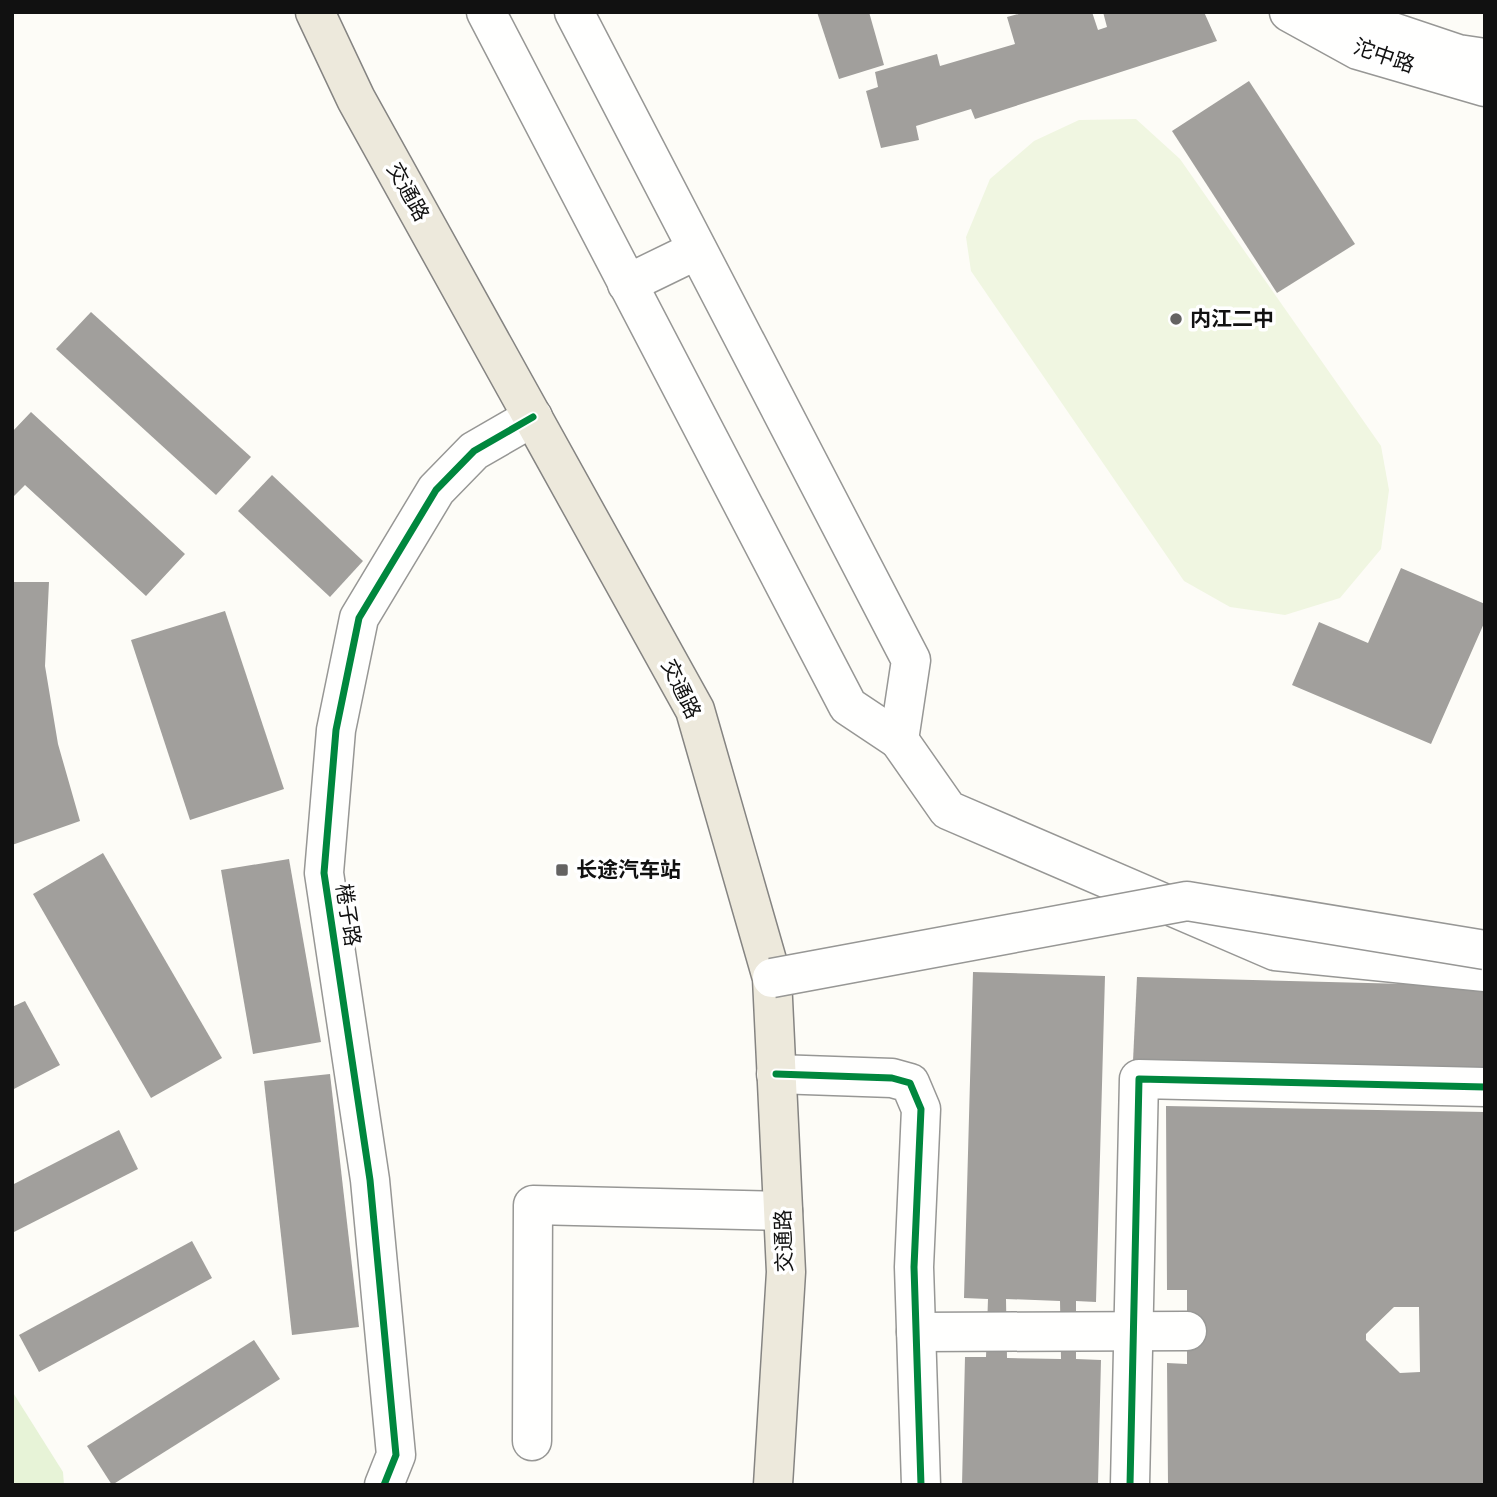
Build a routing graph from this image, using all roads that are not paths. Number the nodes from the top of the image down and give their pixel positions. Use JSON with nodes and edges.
{"nodes":[{"id":1,"x":315,"y":12,"type":"edge"},
{"id":2,"x":486,"y":12,"type":"edge"},
{"id":3,"x":574,"y":12,"type":"edge"},
{"id":4,"x":1289,"y":12,"type":"edge"},
{"id":5,"x":1345,"y":16,"type":"dead end"},
{"id":6,"x":1485,"y":58,"type":"edge"},
{"id":7,"x":1485,"y":87,"type":"edge"},
{"id":8,"x":697,"y":250,"type":"junction"},
{"id":9,"x":627,"y":284,"type":"junction"},
{"id":10,"x":533,"y":417,"type":"junction"},
{"id":11,"x":899,"y":740,"type":"junction"},
{"id":12,"x":1485,"y":950,"type":"edge"},
{"id":13,"x":1485,"y":972,"type":"edge"},
{"id":14,"x":772,"y":978,"type":"junction"},
{"id":15,"x":776,"y":1074,"type":"junction"},
{"id":16,"x":1485,"y":1087,"type":"edge"},
{"id":17,"x":783,"y":1211,"type":"junction"},
{"id":18,"x":1187,"y":1331,"type":"dead end"},
{"id":19,"x":916,"y":1332,"type":"junction"},
{"id":20,"x":1132,"y":1332,"type":"junction"},
{"id":21,"x":532,"y":1441,"type":"dead end"},
{"id":22,"x":384,"y":1485,"type":"edge"},
{"id":23,"x":773,"y":1485,"type":"edge"},
{"id":24,"x":921,"y":1485,"type":"edge"},
{"id":25,"x":1130,"y":1485,"type":"edge"}],
"edges":[{"from":1,"to":10,"type":"main road","name":"交通路"},
{"from":2,"to":9,"type":"street"},
{"from":3,"to":8,"type":"street"},
{"from":4,"to":7,"type":"street","name":"沱中路"},
{"from":5,"to":6,"type":"street"},
{"from":8,"to":9,"type":"street"},
{"from":8,"to":11,"type":"street"},
{"from":9,"to":11,"type":"street"},
{"from":10,"to":14,"type":"main road","name":"交通路"},
{"from":10,"to":22,"type":"street","name":"棬子路"},
{"from":11,"to":13,"type":"street"},
{"from":12,"to":14,"type":"street","bridge":true},
{"from":14,"to":15,"type":"main road","name":"交通路"},
{"from":15,"to":17,"type":"main road","name":"交通路"},
{"from":15,"to":19,"type":"street"},
{"from":16,"to":20,"type":"street"},
{"from":17,"to":21,"type":"street"},
{"from":17,"to":23,"type":"main road","name":"交通路"},
{"from":18,"to":20,"type":"street"},
{"from":19,"to":20,"type":"street"},
{"from":19,"to":24,"type":"street"},
{"from":20,"to":25,"type":"street"}]}
